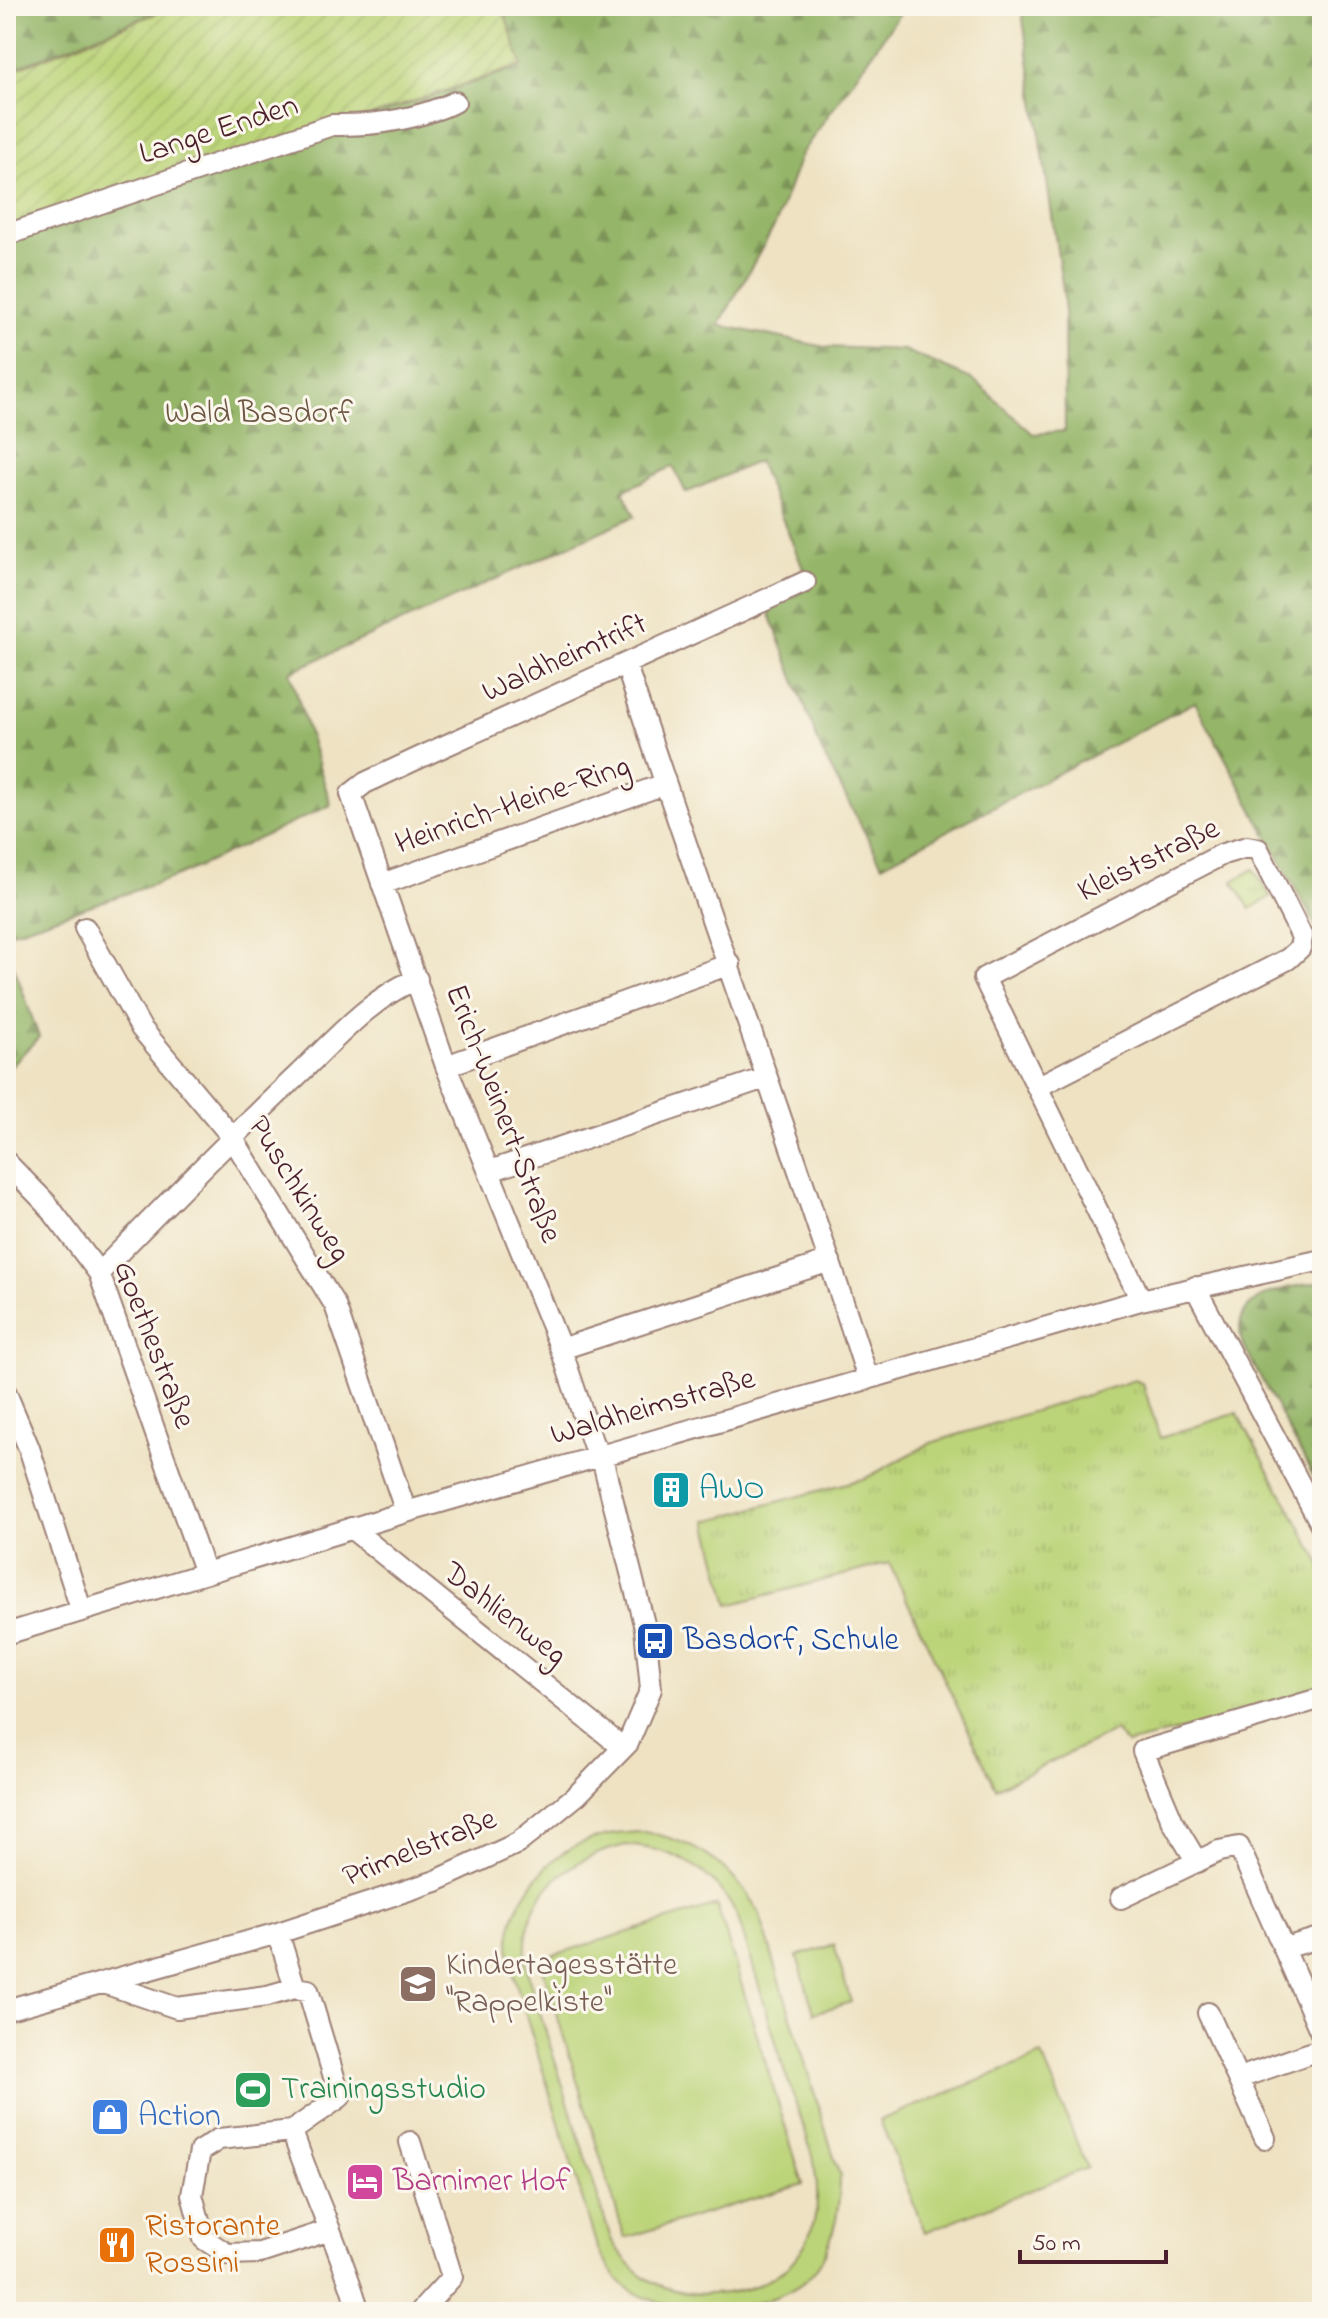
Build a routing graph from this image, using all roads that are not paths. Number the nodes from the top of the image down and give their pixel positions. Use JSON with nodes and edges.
{"nodes":[{"id":1,"x":455,"y":102,"type":"dead end"},
{"id":2,"x":6,"y":235,"type":"edge"},
{"id":3,"x":805,"y":582,"type":"dead end"},
{"id":4,"x":626,"y":665,"type":"junction"},
{"id":5,"x":665,"y":784,"type":"junction"},
{"id":6,"x":351,"y":794,"type":"joint"},
{"id":7,"x":382,"y":884,"type":"junction"},
{"id":8,"x":85,"y":928,"type":"dead end"},
{"id":9,"x":730,"y":964,"type":"junction"},
{"id":10,"x":417,"y":979,"type":"junction"},
{"id":11,"x":446,"y":1066,"type":"junction"},
{"id":12,"x":765,"y":1078,"type":"junction"},
{"id":13,"x":1037,"y":1087,"type":"junction"},
{"id":14,"x":232,"y":1137,"type":"junction"},
{"id":15,"x":6,"y":1162,"type":"edge"},
{"id":16,"x":490,"y":1171,"type":"junction"},
{"id":17,"x":1322,"y":1260,"type":"edge"},
{"id":18,"x":830,"y":1261,"type":"junction"},
{"id":19,"x":99,"y":1273,"type":"junction"},
{"id":20,"x":1195,"y":1287,"type":"junction"},
{"id":21,"x":1141,"y":1300,"type":"junction"},
{"id":22,"x":561,"y":1349,"type":"junction"},
{"id":23,"x":868,"y":1379,"type":"junction"},
{"id":24,"x":6,"y":1393,"type":"edge"},
{"id":25,"x":601,"y":1454,"type":"junction"},
{"id":26,"x":406,"y":1512,"type":"junction"},
{"id":27,"x":1322,"y":1526,"type":"edge"},
{"id":28,"x":351,"y":1528,"type":"junction"},
{"id":29,"x":205,"y":1573,"type":"junction"},
{"id":30,"x":81,"y":1609,"type":"junction"},
{"id":31,"x":6,"y":1634,"type":"edge"},
{"id":32,"x":1322,"y":1698,"type":"edge"},
{"id":33,"x":622,"y":1747,"type":"junction"},
{"id":34,"x":1197,"y":1862,"type":"junction"},
{"id":35,"x":1121,"y":1898,"type":"dead end"},
{"id":36,"x":278,"y":1933,"type":"junction"},
{"id":37,"x":1322,"y":1937,"type":"edge"},
{"id":38,"x":1285,"y":1948,"type":"junction"},
{"id":39,"x":104,"y":1983,"type":"junction"},
{"id":40,"x":295,"y":1988,"type":"junction"},
{"id":41,"x":6,"y":2010,"type":"edge"},
{"id":42,"x":1208,"y":2013,"type":"dead end"},
{"id":43,"x":1322,"y":2035,"type":"edge"},
{"id":44,"x":1322,"y":2049,"type":"edge"},
{"id":45,"x":1239,"y":2078,"type":"junction"},
{"id":46,"x":292,"y":2131,"type":"junction"},
{"id":47,"x":1265,"y":2138,"type":"dead end"},
{"id":48,"x":410,"y":2142,"type":"dead end"},
{"id":49,"x":327,"y":2231,"type":"junction"},
{"id":50,"x":359,"y":2312,"type":"edge"},
{"id":51,"x":420,"y":2312,"type":"edge"}],
"edges":[{"from":1,"to":2,"type":"street","name":"Lange Enden"},
{"from":3,"to":4,"type":"street","name":"Waldheimtrift"},
{"from":4,"to":5,"type":"street","name":"Heinrich-Heine-Ring"},
{"from":4,"to":6,"type":"street","name":"Waldheimtrift"},
{"from":5,"to":7,"type":"street","name":"Heinrich-Heine-Ring"},
{"from":5,"to":9,"type":"street","name":"Heinrich-Heine-Ring"},
{"from":6,"to":7,"type":"street","name":"Erich-Weinert-Straße"},
{"from":7,"to":10,"type":"street","name":"Erich-Weinert-Straße"},
{"from":8,"to":14,"type":"street","name":"Puschkinweg"},
{"from":9,"to":11,"type":"street"},
{"from":9,"to":12,"type":"street","name":"Heinrich-Heine-Ring"},
{"from":10,"to":11,"type":"street","name":"Erich-Weinert-Straße"},
{"from":10,"to":14,"type":"street"},
{"from":11,"to":16,"type":"street","name":"Erich-Weinert-Straße"},
{"from":12,"to":16,"type":"street"},
{"from":12,"to":18,"type":"street","name":"Heinrich-Heine-Ring"},
{"from":13,"to":13,"type":"street","name":"Kleiststraße"},
{"from":13,"to":21,"type":"street","name":"Kleiststraße"},
{"from":14,"to":19,"type":"street"},
{"from":14,"to":26,"type":"street","name":"Puschkinweg"},
{"from":15,"to":19,"type":"street","name":"Goethestraße"},
{"from":16,"to":22,"type":"street","name":"Erich-Weinert-Straße"},
{"from":17,"to":20,"type":"street","name":"Waldheimstraße"},
{"from":18,"to":22,"type":"street"},
{"from":18,"to":23,"type":"street","name":"Heinrich-Heine-Ring"},
{"from":19,"to":29,"type":"street","name":"Goethestraße"},
{"from":20,"to":21,"type":"street","name":"Waldheimstraße"},
{"from":20,"to":27,"type":"street"},
{"from":21,"to":23,"type":"street","name":"Waldheimstraße"},
{"from":22,"to":25,"type":"street","name":"Erich-Weinert-Straße"},
{"from":23,"to":25,"type":"street","name":"Waldheimstraße"},
{"from":24,"to":30,"type":"street"},
{"from":25,"to":26,"type":"street","name":"Waldheimstraße"},
{"from":25,"to":33,"type":"street","name":"Primelstraße"},
{"from":26,"to":28,"type":"street","name":"Waldheimstraße"},
{"from":28,"to":29,"type":"street","name":"Waldheimstraße"},
{"from":28,"to":33,"type":"street","name":"Dahlienweg"},
{"from":29,"to":30,"type":"street","name":"Waldheimstraße"},
{"from":30,"to":31,"type":"street","name":"Waldheimstraße"},
{"from":32,"to":34,"type":"street"},
{"from":33,"to":36,"type":"street","name":"Primelstraße"},
{"from":34,"to":35,"type":"street"},
{"from":34,"to":38,"type":"street"},
{"from":36,"to":39,"type":"street","name":"Primelstraße"},
{"from":36,"to":40,"type":"street"},
{"from":37,"to":38,"type":"street"},
{"from":38,"to":43,"type":"street"},
{"from":39,"to":40,"type":"street"},
{"from":39,"to":41,"type":"street","name":"Primelstraße"},
{"from":40,"to":46,"type":"street"},
{"from":42,"to":45,"type":"street"},
{"from":44,"to":45,"type":"street"},
{"from":45,"to":47,"type":"street"},
{"from":46,"to":49,"type":"street"},
{"from":46,"to":49,"type":"street"},
{"from":48,"to":51,"type":"street"},
{"from":49,"to":50,"type":"street"}]}
